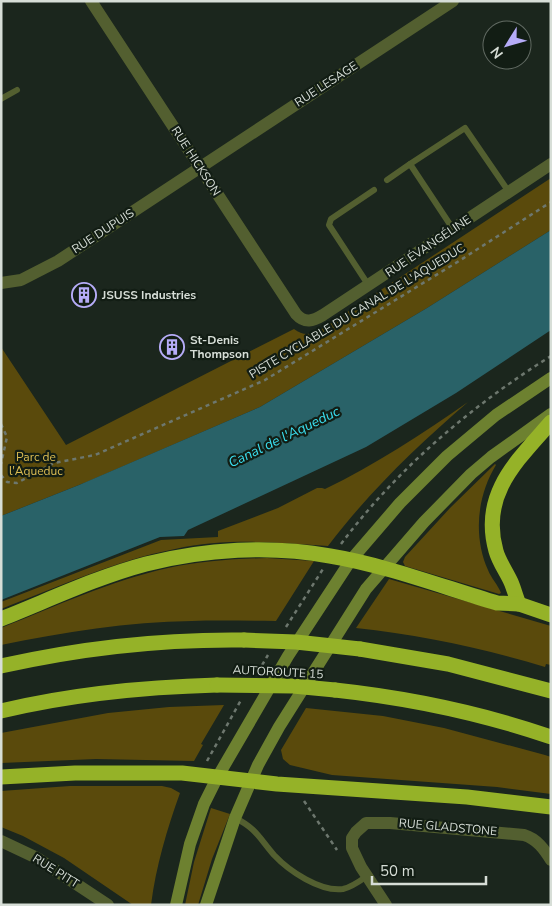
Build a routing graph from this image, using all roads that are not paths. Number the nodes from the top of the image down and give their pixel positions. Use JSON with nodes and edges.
{"nodes":[{"id":1,"x":108,"y":1,"type":"edge"},
{"id":2,"x":453,"y":1,"type":"edge"},
{"id":3,"x":94,"y":5,"type":"edge"},
{"id":4,"x":17,"y":90,"type":"dead end"},
{"id":5,"x":1,"y":99,"type":"edge"},
{"id":6,"x":410,"y":164,"type":"junction"},
{"id":7,"x":551,"y":164,"type":"edge"},
{"id":8,"x":200,"y":167,"type":"junction"},
{"id":9,"x":387,"y":180,"type":"dead end"},
{"id":10,"x":374,"y":190,"type":"dead end"},
{"id":11,"x":509,"y":192,"type":"junction"},
{"id":12,"x":453,"y":229,"type":"junction"},
{"id":13,"x":1,"y":283,"type":"edge"},
{"id":14,"x":368,"y":286,"type":"junction"},
{"id":15,"x":303,"y":320,"type":"joint"},
{"id":16,"x":551,"y":378,"type":"edge"},
{"id":17,"x":551,"y":414,"type":"edge"},
{"id":18,"x":551,"y":422,"type":"edge"},
{"id":19,"x":351,"y":560,"type":"junction"},
{"id":20,"x":383,"y":568,"type":"junction"},
{"id":21,"x":519,"y":604,"type":"junction"},
{"id":22,"x":551,"y":615,"type":"edge"},
{"id":23,"x":1,"y":619,"type":"edge"},
{"id":24,"x":1,"y":666,"type":"edge"},
{"id":25,"x":551,"y":691,"type":"edge"},
{"id":26,"x":1,"y":711,"type":"edge"},
{"id":27,"x":551,"y":737,"type":"edge"},
{"id":28,"x":1,"y":777,"type":"edge"},
{"id":29,"x":217,"y":778,"type":"junction"},
{"id":30,"x":250,"y":782,"type":"junction"},
{"id":31,"x":551,"y":807,"type":"edge"},
{"id":32,"x":235,"y":818,"type":"junction"},
{"id":33,"x":1,"y":841,"type":"edge"},
{"id":34,"x":551,"y":860,"type":"edge"},
{"id":35,"x":367,"y":876,"type":"junction"},
{"id":36,"x":108,"y":905,"type":"edge"},
{"id":37,"x":176,"y":905,"type":"edge"},
{"id":38,"x":206,"y":905,"type":"edge"},
{"id":39,"x":386,"y":905,"type":"edge"}],
"edges":[{"from":1,"to":3,"type":"street"},
{"from":2,"to":8,"type":"street","name":"RUE LESAGE"},
{"from":3,"to":8,"type":"street","name":"RUE HICKSON"},
{"from":4,"to":5,"type":"lane"},
{"from":6,"to":9,"type":"lane"},
{"from":6,"to":11,"type":"lane"},
{"from":6,"to":12,"type":"lane"},
{"from":7,"to":11,"type":"street","name":"RUE ÉVANGÉLINE"},
{"from":8,"to":13,"type":"street","name":"RUE DUPUIS"},
{"from":8,"to":15,"type":"street","name":"RUE HICKSON"},
{"from":10,"to":14,"type":"lane"},
{"from":11,"to":12,"type":"street","name":"RUE ÉVANGÉLINE"},
{"from":12,"to":14,"type":"street","name":"RUE ÉVANGÉLINE"},
{"from":14,"to":15,"type":"street","name":"RUE ÉVANGÉLINE"},
{"from":16,"to":19,"type":"main road"},
{"from":17,"to":20,"type":"main road"},
{"from":18,"to":21,"type":"highway"},
{"from":19,"to":20,"type":"highway"},
{"from":19,"to":23,"type":"highway"},
{"from":19,"to":29,"type":"main road"},
{"from":20,"to":21,"type":"highway"},
{"from":20,"to":30,"type":"main road"},
{"from":21,"to":22,"type":"highway"},
{"from":24,"to":25,"type":"highway","bridge":true},
{"from":26,"to":27,"type":"highway","name":"AUTOROUTE 15","bridge":true},
{"from":28,"to":29,"type":"highway"},
{"from":29,"to":30,"type":"highway"},
{"from":29,"to":37,"type":"main road"},
{"from":30,"to":31,"type":"highway"},
{"from":30,"to":32,"type":"main road"},
{"from":32,"to":35,"type":"lane"},
{"from":32,"to":38,"type":"main road"},
{"from":33,"to":36,"type":"street","name":"RUE PITT"},
{"from":34,"to":35,"type":"street","name":"RUE GLADSTONE"},
{"from":35,"to":39,"type":"street"}]}
